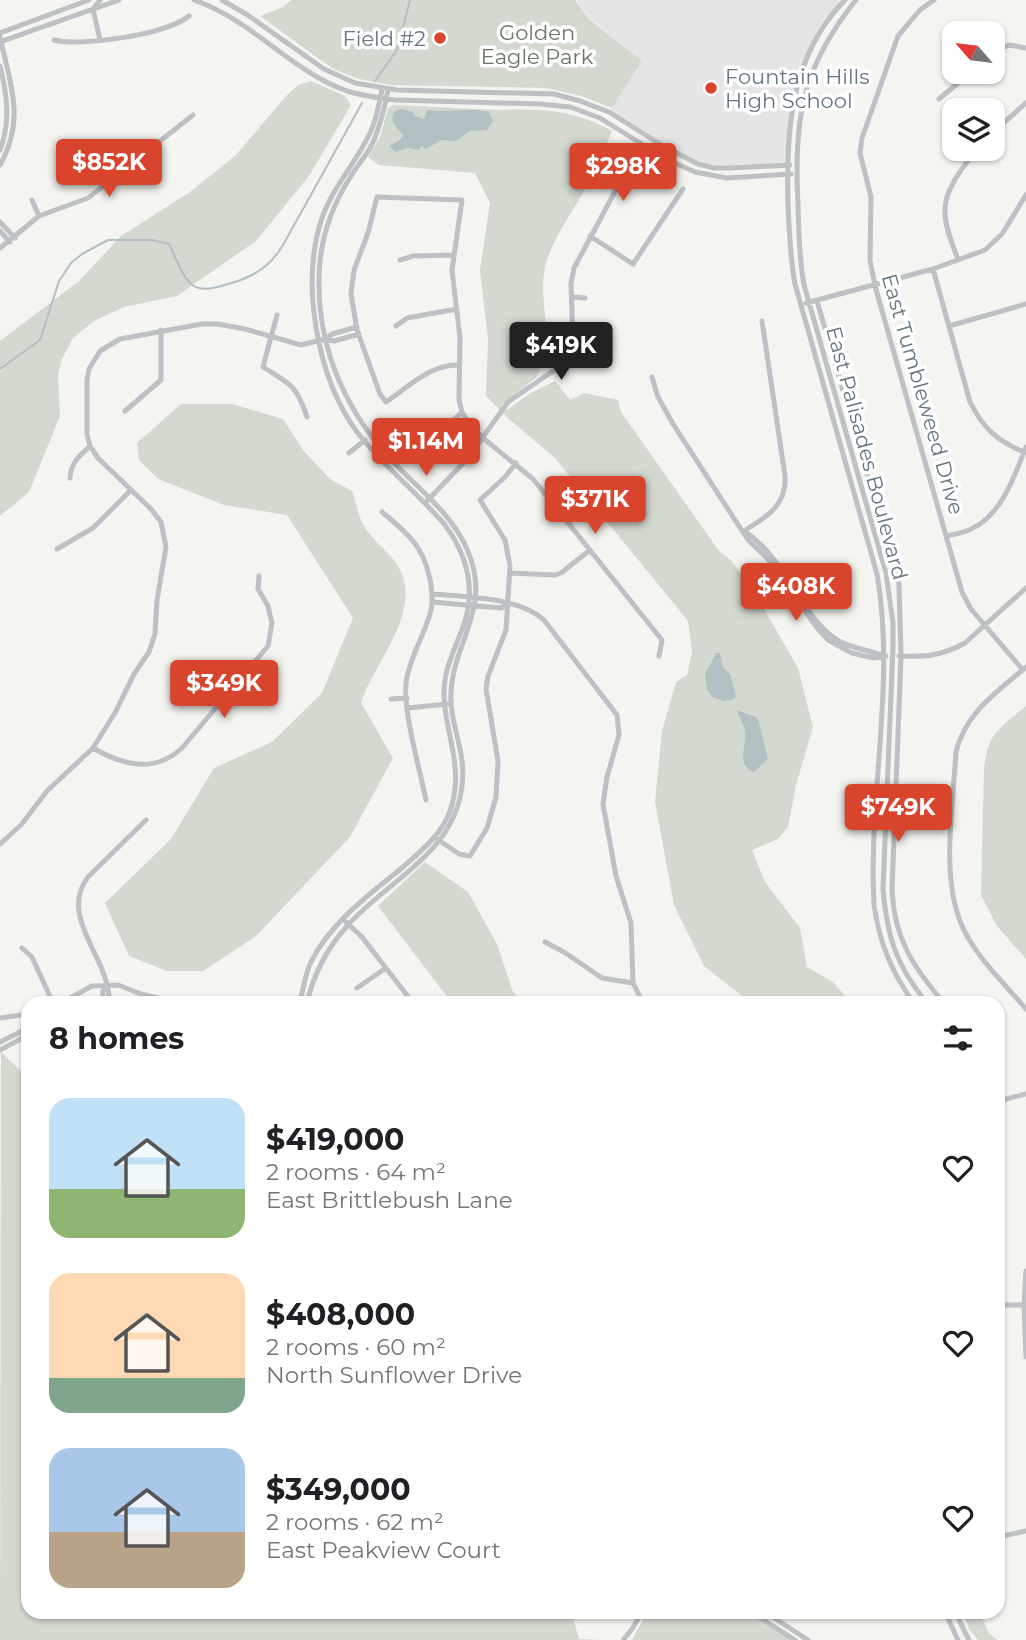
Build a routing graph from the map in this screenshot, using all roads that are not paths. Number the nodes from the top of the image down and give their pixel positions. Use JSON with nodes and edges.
{"nodes":[{"id":1,"x":89,"y":0,"type":"edge"},
{"id":2,"x":100,"y":0,"type":"edge"},
{"id":3,"x":119,"y":0,"type":"edge"},
{"id":4,"x":194,"y":0,"type":"edge"},
{"id":5,"x":845,"y":0,"type":"edge"},
{"id":6,"x":856,"y":0,"type":"edge"},
{"id":7,"x":934,"y":0,"type":"edge"},
{"id":8,"x":225,"y":1,"type":"edge"},
{"id":9,"x":93,"y":9,"type":"junction"},
{"id":10,"x":222,"y":11,"type":"junction"},
{"id":11,"x":189,"y":16,"type":"dead end"},
{"id":12,"x":0,"y":38,"type":"edge"},
{"id":13,"x":54,"y":40,"type":"dead end"},
{"id":14,"x":100,"y":40,"type":"junction"},
{"id":15,"x":1005,"y":47,"type":"edge"},
{"id":16,"x":1026,"y":48,"type":"edge"},
{"id":17,"x":0,"y":66,"type":"edge"},
{"id":18,"x":957,"y":84,"type":"edge"},
{"id":19,"x":385,"y":89,"type":"junction"},
{"id":20,"x":383,"y":98,"type":"junction"},
{"id":21,"x":939,"y":100,"type":"dead end"},
{"id":22,"x":1026,"y":103,"type":"edge"},
{"id":23,"x":11,"y":106,"type":"junction"},
{"id":24,"x":0,"y":107,"type":"edge"},
{"id":25,"x":193,"y":115,"type":"dead end"},
{"id":26,"x":1005,"y":122,"type":"edge"},
{"id":27,"x":0,"y":149,"type":"edge"},
{"id":28,"x":633,"y":158,"type":"dead end"},
{"id":29,"x":85,"y":159,"type":"dead end"},
{"id":30,"x":969,"y":161,"type":"edge"},
{"id":31,"x":796,"y":164,"type":"junction"},
{"id":32,"x":0,"y":165,"type":"edge"},
{"id":33,"x":787,"y":165,"type":"junction"},
{"id":34,"x":788,"y":174,"type":"junction"},
{"id":35,"x":796,"y":174,"type":"junction"},
{"id":36,"x":104,"y":187,"type":"junction"},
{"id":37,"x":683,"y":189,"type":"dead end"},
{"id":38,"x":1026,"y":195,"type":"edge"},
{"id":39,"x":32,"y":200,"type":"dead end"},
{"id":40,"x":39,"y":216,"type":"junction"},
{"id":41,"x":0,"y":222,"type":"edge"},
{"id":42,"x":0,"y":232,"type":"edge"},
{"id":43,"x":590,"y":236,"type":"junction"},
{"id":44,"x":12,"y":240,"type":"junction"},
{"id":45,"x":0,"y":248,"type":"edge"},
{"id":46,"x":454,"y":255,"type":"junction"},
{"id":47,"x":400,"y":260,"type":"dead end"},
{"id":48,"x":958,"y":260,"type":"junction"},
{"id":49,"x":933,"y":269,"type":"junction"},
{"id":50,"x":875,"y":285,"type":"junction"},
{"id":51,"x":572,"y":297,"type":"junction"},
{"id":52,"x":584,"y":298,"type":"dead end"},
{"id":53,"x":817,"y":301,"type":"junction"},
{"id":54,"x":809,"y":303,"type":"junction"},
{"id":55,"x":1026,"y":304,"type":"edge"},
{"id":56,"x":800,"y":305,"type":"junction"},
{"id":57,"x":457,"y":309,"type":"junction"},
{"id":58,"x":276,"y":315,"type":"dead end"},
{"id":59,"x":762,"y":321,"type":"dead end"},
{"id":60,"x":396,"y":326,"type":"dead end"},
{"id":61,"x":949,"y":326,"type":"junction"},
{"id":62,"x":356,"y":327,"type":"junction"},
{"id":63,"x":161,"y":330,"type":"junction"},
{"id":64,"x":359,"y":334,"type":"junction"},
{"id":65,"x":270,"y":336,"type":"junction"},
{"id":66,"x":323,"y":339,"type":"junction"},
{"id":67,"x":460,"y":365,"type":"junction"},
{"id":68,"x":652,"y":377,"type":"dead end"},
{"id":69,"x":125,"y":411,"type":"dead end"},
{"id":70,"x":462,"y":412,"type":"junction"},
{"id":71,"x":307,"y":417,"type":"dead end"},
{"id":72,"x":483,"y":439,"type":"junction"},
{"id":73,"x":365,"y":440,"type":"junction"},
{"id":74,"x":429,"y":443,"type":"dead end"},
{"id":75,"x":90,"y":446,"type":"junction"},
{"id":76,"x":1025,"y":449,"type":"edge"},
{"id":77,"x":349,"y":453,"type":"dead end"},
{"id":78,"x":516,"y":463,"type":"junction"},
{"id":79,"x":70,"y":478,"type":"dead end"},
{"id":80,"x":131,"y":490,"type":"junction"},
{"id":81,"x":427,"y":501,"type":"junction"},
{"id":82,"x":382,"y":512,"type":"dead end"},
{"id":83,"x":744,"y":531,"type":"junction"},
{"id":84,"x":947,"y":536,"type":"junction"},
{"id":85,"x":57,"y":549,"type":"dead end"},
{"id":86,"x":590,"y":550,"type":"junction"},
{"id":87,"x":510,"y":573,"type":"junction"},
{"id":88,"x":259,"y":576,"type":"dead end"},
{"id":89,"x":1026,"y":588,"type":"edge"},
{"id":90,"x":432,"y":594,"type":"junction"},
{"id":91,"x":432,"y":602,"type":"junction"},
{"id":92,"x":472,"y":602,"type":"junction"},
{"id":93,"x":508,"y":604,"type":"junction"},
{"id":94,"x":984,"y":625,"type":"junction"},
{"id":95,"x":659,"y":656,"type":"dead end"},
{"id":96,"x":883,"y":656,"type":"junction"},
{"id":97,"x":892,"y":656,"type":"junction"},
{"id":98,"x":901,"y":656,"type":"junction"},
{"id":99,"x":1025,"y":668,"type":"edge"},
{"id":100,"x":407,"y":698,"type":"junction"},
{"id":101,"x":391,"y":699,"type":"dead end"},
{"id":102,"x":448,"y":704,"type":"junction"},
{"id":103,"x":408,"y":708,"type":"junction"},
{"id":104,"x":93,"y":748,"type":"junction"},
{"id":105,"x":426,"y":800,"type":"dead end"},
{"id":106,"x":146,"y":820,"type":"dead end"},
{"id":107,"x":437,"y":839,"type":"junction"},
{"id":108,"x":0,"y":844,"type":"edge"},
{"id":109,"x":346,"y":922,"type":"junction"},
{"id":110,"x":545,"y":943,"type":"dead end"},
{"id":111,"x":22,"y":948,"type":"dead end"},
{"id":112,"x":386,"y":968,"type":"junction"},
{"id":113,"x":633,"y":983,"type":"junction"},
{"id":114,"x":107,"y":986,"type":"junction"},
{"id":115,"x":357,"y":988,"type":"dead end"},
{"id":116,"x":50,"y":996,"type":"edge"},
{"id":117,"x":74,"y":996,"type":"edge"},
{"id":118,"x":106,"y":996,"type":"edge"},
{"id":119,"x":146,"y":996,"type":"edge"},
{"id":120,"x":302,"y":996,"type":"edge"},
{"id":121,"x":309,"y":996,"type":"edge"},
{"id":122,"x":408,"y":996,"type":"edge"},
{"id":123,"x":640,"y":996,"type":"edge"},
{"id":124,"x":909,"y":996,"type":"edge"},
{"id":125,"x":921,"y":996,"type":"edge"},
{"id":126,"x":939,"y":996,"type":"edge"},
{"id":127,"x":1026,"y":1009,"type":"edge"},
{"id":128,"x":21,"y":1015,"type":"edge"},
{"id":129,"x":0,"y":1018,"type":"edge"},
{"id":130,"x":21,"y":1032,"type":"edge"},
{"id":131,"x":21,"y":1039,"type":"edge"},
{"id":132,"x":0,"y":1042,"type":"edge"},
{"id":133,"x":0,"y":1050,"type":"edge"},
{"id":134,"x":1026,"y":1094,"type":"edge"},
{"id":135,"x":1005,"y":1099,"type":"edge"},
{"id":136,"x":1026,"y":1271,"type":"edge"},
{"id":137,"x":1005,"y":1305,"type":"edge"},
{"id":138,"x":1025,"y":1305,"type":"edge"},
{"id":139,"x":1026,"y":1357,"type":"edge"},
{"id":140,"x":1026,"y":1531,"type":"edge"},
{"id":141,"x":1005,"y":1536,"type":"edge"},
{"id":142,"x":638,"y":1619,"type":"edge"},
{"id":143,"x":762,"y":1619,"type":"edge"},
{"id":144,"x":776,"y":1619,"type":"edge"},
{"id":145,"x":948,"y":1619,"type":"edge"},
{"id":146,"x":958,"y":1619,"type":"edge"},
{"id":147,"x":967,"y":1638,"type":"edge"},
{"id":148,"x":624,"y":1639,"type":"edge"},
{"id":149,"x":957,"y":1639,"type":"edge"},
{"id":150,"x":795,"y":1640,"type":"edge"},
{"id":151,"x":808,"y":1640,"type":"edge"}],
"edges":[{"from":1,"to":12,"type":"street"},
{"from":2,"to":9,"type":"street"},
{"from":3,"to":9,"type":"street"},
{"from":4,"to":10,"type":"street"},
{"from":5,"to":33,"type":"street","name":"East Palisades Boulevard"},
{"from":6,"to":31,"type":"street","name":"East Palisades Boulevard"},
{"from":7,"to":50,"type":"street","name":"East Tumbleweed Drive"},
{"from":8,"to":10,"type":"street"},
{"from":8,"to":19,"type":"street"},
{"from":9,"to":12,"type":"street"},
{"from":9,"to":14,"type":"street"},
{"from":10,"to":20,"type":"street"},
{"from":11,"to":14,"type":"street"},
{"from":12,"to":23,"type":"street"},
{"from":13,"to":14,"type":"street"},
{"from":15,"to":16,"type":"street"},
{"from":17,"to":23,"type":"street"},
{"from":18,"to":21,"type":"street"},
{"from":19,"to":20,"type":"street"},
{"from":19,"to":33,"type":"street"},
{"from":20,"to":34,"type":"street"},
{"from":20,"to":66,"type":"street"},
{"from":22,"to":26,"type":"street"},
{"from":23,"to":24,"type":"street"},
{"from":23,"to":27,"type":"street"},
{"from":23,"to":32,"type":"street"},
{"from":25,"to":36,"type":"street"},
{"from":28,"to":43,"type":"street"},
{"from":29,"to":36,"type":"street"},
{"from":30,"to":48,"type":"street"},
{"from":31,"to":33,"type":"street"},
{"from":31,"to":35,"type":"street","name":"East Palisades Boulevard"},
{"from":33,"to":34,"type":"street","name":"East Palisades Boulevard"},
{"from":34,"to":35,"type":"street"},
{"from":34,"to":56,"type":"street","name":"East Palisades Boulevard"},
{"from":35,"to":54,"type":"street","name":"East Palisades Boulevard"},
{"from":36,"to":40,"type":"street"},
{"from":37,"to":43,"type":"street"},
{"from":38,"to":48,"type":"street"},
{"from":39,"to":40,"type":"street"},
{"from":40,"to":44,"type":"street"},
{"from":41,"to":44,"type":"street"},
{"from":42,"to":44,"type":"street"},
{"from":43,"to":51,"type":"street"},
{"from":44,"to":45,"type":"street"},
{"from":46,"to":47,"type":"street"},
{"from":46,"to":57,"type":"street"},
{"from":46,"to":62,"type":"street"},
{"from":48,"to":49,"type":"street"},
{"from":49,"to":50,"type":"street"},
{"from":49,"to":61,"type":"street"},
{"from":50,"to":53,"type":"street"},
{"from":50,"to":84,"type":"street","name":"East Tumbleweed Drive"},
{"from":51,"to":52,"type":"street"},
{"from":51,"to":72,"type":"street"},
{"from":53,"to":54,"type":"street"},
{"from":53,"to":98,"type":"street"},
{"from":54,"to":56,"type":"street"},
{"from":54,"to":97,"type":"street","name":"East Palisades Boulevard"},
{"from":55,"to":61,"type":"street"},
{"from":56,"to":96,"type":"street","name":"East Palisades Boulevard"},
{"from":57,"to":60,"type":"street"},
{"from":57,"to":67,"type":"street"},
{"from":58,"to":65,"type":"street"},
{"from":59,"to":83,"type":"street"},
{"from":61,"to":76,"type":"street"},
{"from":62,"to":64,"type":"street"},
{"from":62,"to":66,"type":"street"},
{"from":63,"to":65,"type":"street"},
{"from":63,"to":69,"type":"street"},
{"from":63,"to":75,"type":"street"},
{"from":64,"to":66,"type":"street"},
{"from":64,"to":67,"type":"street"},
{"from":65,"to":66,"type":"street"},
{"from":65,"to":71,"type":"street"},
{"from":66,"to":73,"type":"street"},
{"from":66,"to":81,"type":"street"},
{"from":67,"to":70,"type":"street"},
{"from":68,"to":83,"type":"street"},
{"from":70,"to":72,"type":"street"},
{"from":70,"to":74,"type":"street"},
{"from":72,"to":78,"type":"street"},
{"from":72,"to":81,"type":"street"},
{"from":73,"to":77,"type":"street"},
{"from":73,"to":81,"type":"street"},
{"from":75,"to":79,"type":"street"},
{"from":75,"to":80,"type":"street"},
{"from":76,"to":84,"type":"street"},
{"from":78,"to":86,"type":"street"},
{"from":78,"to":87,"type":"street"},
{"from":80,"to":85,"type":"street"},
{"from":80,"to":104,"type":"street"},
{"from":81,"to":92,"type":"street"},
{"from":82,"to":90,"type":"street"},
{"from":83,"to":96,"type":"street"},
{"from":84,"to":94,"type":"street","name":"East Tumbleweed Drive"},
{"from":86,"to":87,"type":"street"},
{"from":86,"to":95,"type":"street"},
{"from":87,"to":93,"type":"street"},
{"from":88,"to":104,"type":"street"},
{"from":89,"to":94,"type":"street"},
{"from":90,"to":91,"type":"street"},
{"from":90,"to":92,"type":"street"},
{"from":91,"to":92,"type":"street"},
{"from":91,"to":100,"type":"street"},
{"from":92,"to":93,"type":"street"},
{"from":92,"to":102,"type":"street"},
{"from":93,"to":107,"type":"street"},
{"from":93,"to":113,"type":"street"},
{"from":94,"to":98,"type":"street"},
{"from":94,"to":99,"type":"street","name":"East Tumbleweed Drive"},
{"from":96,"to":97,"type":"street"},
{"from":96,"to":124,"type":"street","name":"East Palisades Boulevard"},
{"from":97,"to":98,"type":"street"},
{"from":97,"to":125,"type":"street","name":"East Palisades Boulevard"},
{"from":98,"to":126,"type":"street"},
{"from":99,"to":127,"type":"street"},
{"from":100,"to":101,"type":"street"},
{"from":100,"to":103,"type":"street"},
{"from":102,"to":103,"type":"street"},
{"from":102,"to":107,"type":"street"},
{"from":103,"to":105,"type":"street"},
{"from":104,"to":108,"type":"street"},
{"from":106,"to":114,"type":"street"},
{"from":107,"to":109,"type":"street"},
{"from":109,"to":112,"type":"street"},
{"from":109,"to":120,"type":"street"},
{"from":109,"to":121,"type":"street"},
{"from":110,"to":113,"type":"street"},
{"from":111,"to":116,"type":"street"},
{"from":112,"to":115,"type":"street"},
{"from":112,"to":122,"type":"street"},
{"from":113,"to":123,"type":"street"},
{"from":114,"to":117,"type":"street"},
{"from":114,"to":118,"type":"street"},
{"from":114,"to":119,"type":"street"},
{"from":128,"to":129,"type":"street"},
{"from":130,"to":132,"type":"street"},
{"from":131,"to":133,"type":"street"},
{"from":134,"to":135,"type":"street"},
{"from":136,"to":138,"type":"street"},
{"from":137,"to":138,"type":"street"},
{"from":138,"to":139,"type":"street"},
{"from":140,"to":141,"type":"street"},
{"from":142,"to":148,"type":"street"},
{"from":143,"to":150,"type":"street"},
{"from":144,"to":151,"type":"street"},
{"from":145,"to":149,"type":"street"},
{"from":146,"to":147,"type":"street"},
{"from":147,"to":149,"type":"street"}]}
